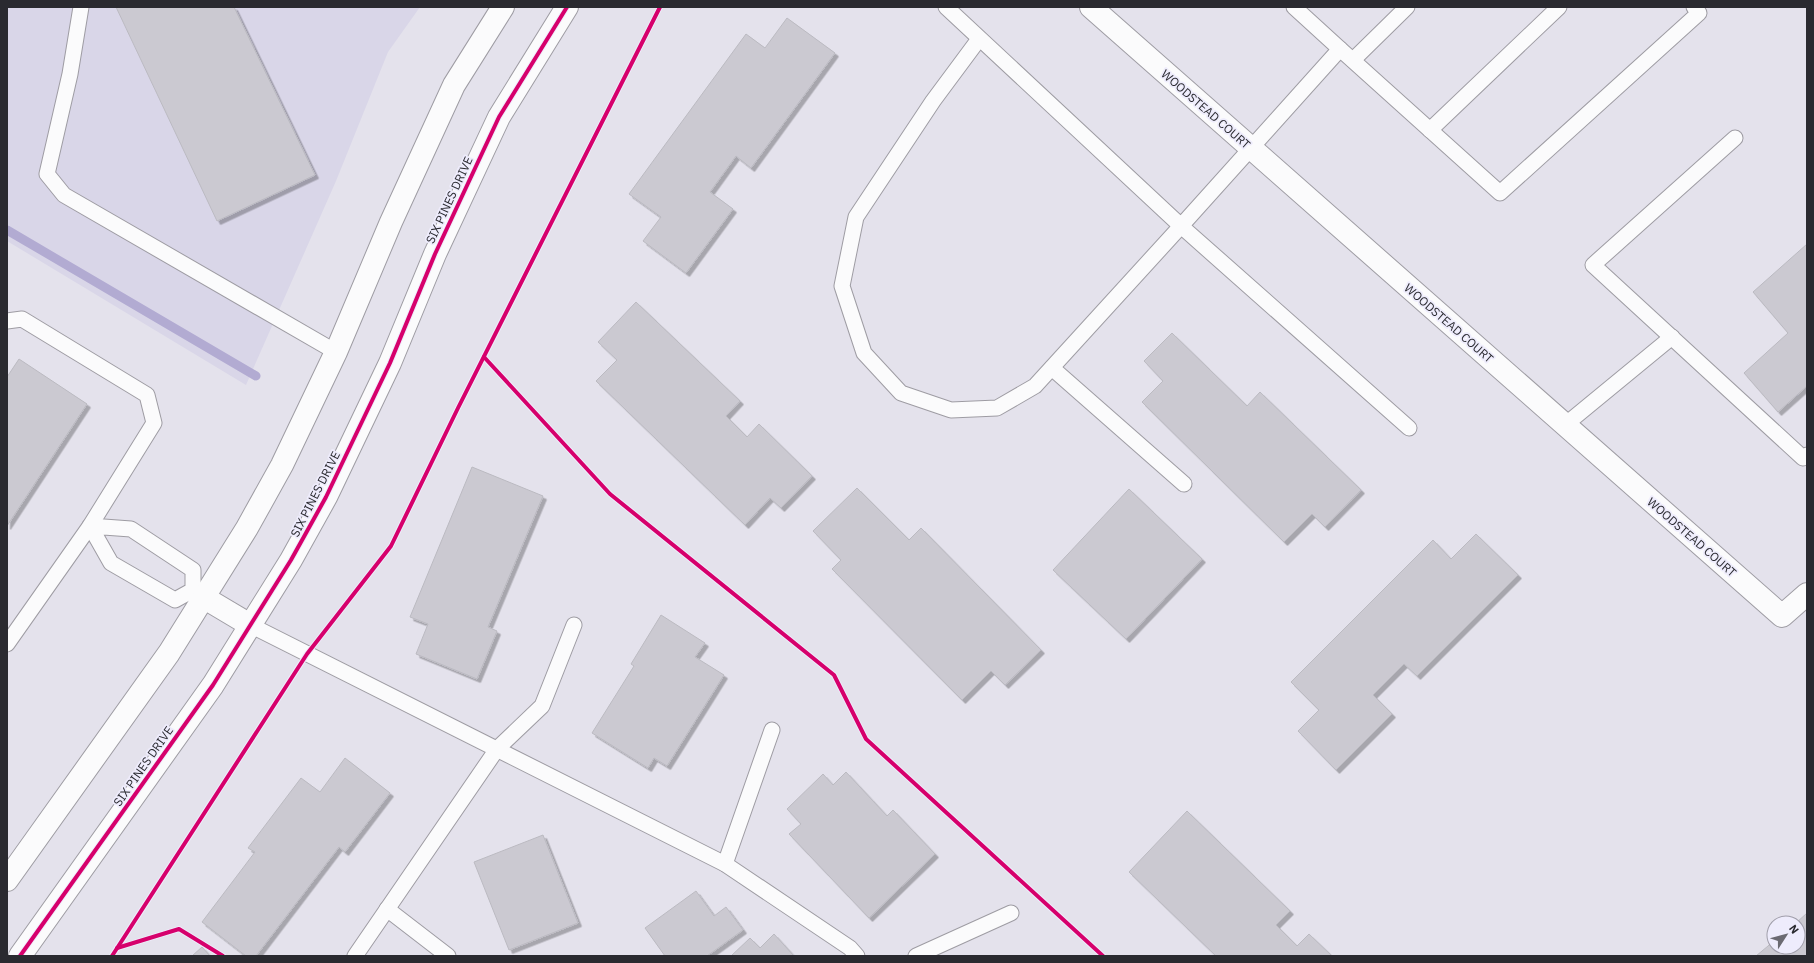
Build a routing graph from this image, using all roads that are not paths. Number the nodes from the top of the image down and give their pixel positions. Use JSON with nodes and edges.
{"nodes":[{"id":1,"x":81,"y":7,"type":"edge"},
{"id":2,"x":503,"y":7,"type":"edge"},
{"id":3,"x":567,"y":7,"type":"edge"},
{"id":4,"x":946,"y":7,"type":"edge"},
{"id":5,"x":1091,"y":7,"type":"edge"},
{"id":6,"x":1294,"y":7,"type":"edge"},
{"id":7,"x":1407,"y":7,"type":"edge"},
{"id":8,"x":1559,"y":7,"type":"edge"},
{"id":9,"x":1694,"y":7,"type":"edge"},
{"id":10,"x":979,"y":38,"type":"junction"},
{"id":11,"x":1340,"y":48,"type":"junction"},
{"id":12,"x":1353,"y":60,"type":"junction"},
{"id":13,"x":1430,"y":130,"type":"junction"},
{"id":14,"x":1735,"y":138,"type":"dead end"},
{"id":15,"x":1251,"y":148,"type":"junction"},
{"id":16,"x":1181,"y":226,"type":"junction"},
{"id":17,"x":7,"y":321,"type":"edge"},
{"id":18,"x":1672,"y":337,"type":"junction"},
{"id":19,"x":336,"y":352,"type":"junction"},
{"id":20,"x":1052,"y":368,"type":"junction"},
{"id":21,"x":1565,"y":425,"type":"junction"},
{"id":22,"x":1409,"y":428,"type":"dead end"},
{"id":23,"x":1807,"y":455,"type":"edge"},
{"id":24,"x":1184,"y":484,"type":"dead end"},
{"id":25,"x":90,"y":526,"type":"junction"},
{"id":26,"x":198,"y":594,"type":"junction"},
{"id":27,"x":1807,"y":594,"type":"edge"},
{"id":28,"x":250,"y":625,"type":"junction"},
{"id":29,"x":574,"y":625,"type":"dead end"},
{"id":30,"x":7,"y":644,"type":"edge"},
{"id":31,"x":772,"y":730,"type":"dead end"},
{"id":32,"x":497,"y":749,"type":"junction"},
{"id":33,"x":725,"y":864,"type":"junction"},
{"id":34,"x":7,"y":880,"type":"edge"},
{"id":35,"x":387,"y":909,"type":"junction"},
{"id":36,"x":1011,"y":913,"type":"dead end"},
{"id":37,"x":20,"y":956,"type":"edge"},
{"id":38,"x":354,"y":956,"type":"edge"},
{"id":39,"x":448,"y":956,"type":"edge"},
{"id":40,"x":856,"y":956,"type":"edge"},
{"id":41,"x":916,"y":956,"type":"edge"}],
"edges":[{"from":1,"to":19,"type":"lane"},
{"from":2,"to":19,"type":"street"},
{"from":3,"to":28,"type":"street","name":"SIX PINES DRIVE"},
{"from":4,"to":10,"type":"lane"},
{"from":5,"to":15,"type":"street","name":"WOODSTEAD COURT"},
{"from":6,"to":11,"type":"lane"},
{"from":7,"to":12,"type":"lane"},
{"from":8,"to":13,"type":"lane"},
{"from":9,"to":13,"type":"lane"},
{"from":10,"to":16,"type":"lane"},
{"from":10,"to":20,"type":"lane"},
{"from":11,"to":12,"type":"lane"},
{"from":11,"to":15,"type":"lane"},
{"from":12,"to":13,"type":"lane"},
{"from":14,"to":18,"type":"lane"},
{"from":15,"to":16,"type":"lane"},
{"from":15,"to":21,"type":"street","name":"WOODSTEAD COURT"},
{"from":16,"to":20,"type":"lane"},
{"from":16,"to":22,"type":"lane"},
{"from":17,"to":25,"type":"lane"},
{"from":18,"to":21,"type":"lane"},
{"from":18,"to":23,"type":"lane"},
{"from":19,"to":26,"type":"street"},
{"from":20,"to":24,"type":"lane"},
{"from":21,"to":27,"type":"street","name":"WOODSTEAD COURT"},
{"from":25,"to":26,"type":"lane"},
{"from":25,"to":26,"type":"lane"},
{"from":25,"to":30,"type":"lane"},
{"from":26,"to":28,"type":"street"},
{"from":26,"to":34,"type":"street"},
{"from":28,"to":32,"type":"lane"},
{"from":28,"to":37,"type":"street","name":"SIX PINES DRIVE"},
{"from":29,"to":32,"type":"lane"},
{"from":31,"to":33,"type":"lane"},
{"from":32,"to":33,"type":"lane"},
{"from":32,"to":35,"type":"lane"},
{"from":33,"to":40,"type":"lane"},
{"from":35,"to":38,"type":"lane"},
{"from":35,"to":39,"type":"lane"},
{"from":36,"to":41,"type":"lane"}]}
